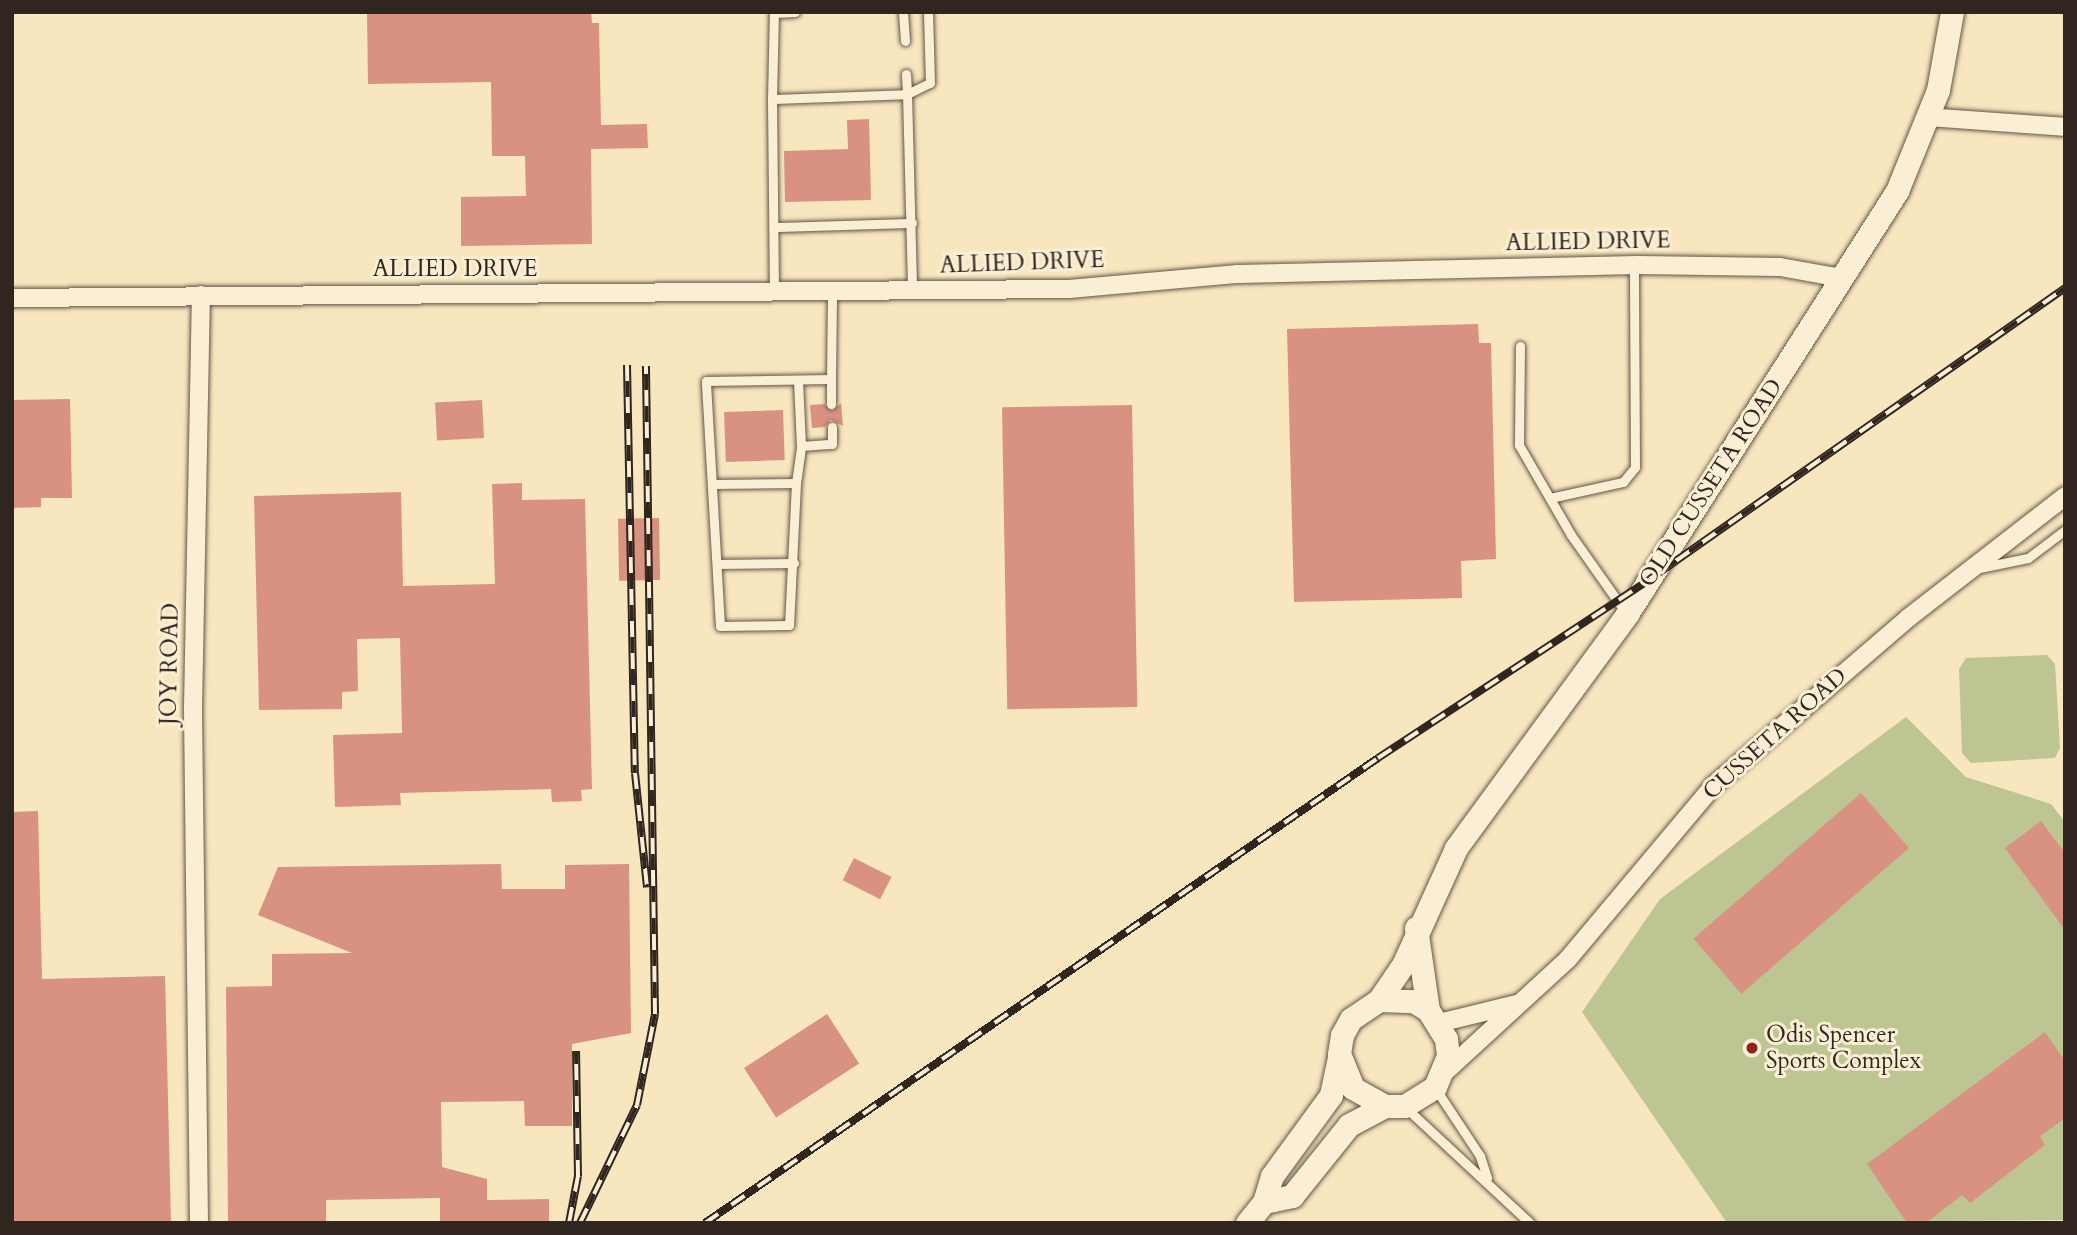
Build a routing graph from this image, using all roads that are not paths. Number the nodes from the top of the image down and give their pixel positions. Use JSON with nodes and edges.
{"nodes":[{"id":1,"x":795,"y":12,"type":"edge"},
{"id":2,"x":903,"y":12,"type":"edge"},
{"id":3,"x":928,"y":12,"type":"edge"},
{"id":4,"x":1952,"y":12,"type":"edge"},
{"id":5,"x":905,"y":41,"type":"dead end"},
{"id":6,"x":906,"y":74,"type":"dead end"},
{"id":7,"x":907,"y":94,"type":"junction"},
{"id":8,"x":772,"y":99,"type":"junction"},
{"id":9,"x":1927,"y":117,"type":"junction"},
{"id":10,"x":2065,"y":127,"type":"edge"},
{"id":11,"x":912,"y":223,"type":"junction"},
{"id":12,"x":775,"y":227,"type":"junction"},
{"id":13,"x":1634,"y":265,"type":"junction"},
{"id":14,"x":1842,"y":278,"type":"junction"},
{"id":15,"x":912,"y":290,"type":"junction"},
{"id":16,"x":774,"y":291,"type":"junction"},
{"id":17,"x":832,"y":291,"type":"junction"},
{"id":18,"x":201,"y":295,"type":"junction"},
{"id":19,"x":12,"y":298,"type":"edge"},
{"id":20,"x":1520,"y":346,"type":"dead end"},
{"id":21,"x":831,"y":379,"type":"junction"},
{"id":22,"x":798,"y":380,"type":"junction"},
{"id":23,"x":831,"y":404,"type":"dead end"},
{"id":24,"x":832,"y":427,"type":"dead end"},
{"id":25,"x":801,"y":446,"type":"junction"},
{"id":26,"x":796,"y":483,"type":"junction"},
{"id":27,"x":713,"y":484,"type":"junction"},
{"id":28,"x":2065,"y":496,"type":"edge"},
{"id":29,"x":1550,"y":498,"type":"junction"},
{"id":30,"x":2065,"y":530,"type":"edge"},
{"id":31,"x":794,"y":563,"type":"junction"},
{"id":32,"x":718,"y":564,"type":"junction"},
{"id":33,"x":1970,"y":569,"type":"junction"},
{"id":34,"x":1627,"y":614,"type":"junction"},
{"id":35,"x":1416,"y":928,"type":"junction"},
{"id":36,"x":1379,"y":1000,"type":"junction"},
{"id":37,"x":1517,"y":1004,"type":"junction"},
{"id":38,"x":1434,"y":1016,"type":"junction"},
{"id":39,"x":1339,"y":1054,"type":"junction"},
{"id":40,"x":1440,"y":1080,"type":"junction"},
{"id":41,"x":1394,"y":1106,"type":"junction"},
{"id":42,"x":1487,"y":1180,"type":"junction"},
{"id":43,"x":1264,"y":1202,"type":"junction"},
{"id":44,"x":199,"y":1223,"type":"edge"},
{"id":45,"x":1247,"y":1223,"type":"edge"},
{"id":46,"x":1530,"y":1223,"type":"edge"}],
"edges":[{"from":1,"to":8,"type":"lane"},
{"from":2,"to":5,"type":"lane"},
{"from":3,"to":7,"type":"lane"},
{"from":4,"to":9,"type":"street","name":"OLD CUSSETA ROAD"},
{"from":6,"to":7,"type":"lane"},
{"from":7,"to":8,"type":"lane"},
{"from":7,"to":11,"type":"lane"},
{"from":8,"to":12,"type":"lane"},
{"from":9,"to":10,"type":"street"},
{"from":9,"to":14,"type":"street","name":"OLD CUSSETA ROAD"},
{"from":11,"to":12,"type":"lane"},
{"from":11,"to":15,"type":"lane"},
{"from":12,"to":16,"type":"lane"},
{"from":13,"to":14,"type":"street","name":"ALLIED DRIVE"},
{"from":13,"to":15,"type":"street","name":"ALLIED DRIVE"},
{"from":13,"to":29,"type":"lane"},
{"from":14,"to":34,"type":"street","name":"OLD CUSSETA ROAD"},
{"from":15,"to":17,"type":"street","name":"ALLIED DRIVE"},
{"from":16,"to":17,"type":"street","name":"ALLIED DRIVE"},
{"from":16,"to":18,"type":"street","name":"ALLIED DRIVE"},
{"from":17,"to":21,"type":"lane"},
{"from":18,"to":19,"type":"street"},
{"from":18,"to":44,"type":"street","name":"JOY ROAD"},
{"from":20,"to":29,"type":"lane"},
{"from":21,"to":22,"type":"lane"},
{"from":21,"to":23,"type":"lane"},
{"from":22,"to":25,"type":"lane"},
{"from":22,"to":27,"type":"lane"},
{"from":24,"to":25,"type":"lane"},
{"from":25,"to":26,"type":"lane"},
{"from":26,"to":27,"type":"lane"},
{"from":26,"to":31,"type":"lane"},
{"from":27,"to":32,"type":"lane"},
{"from":28,"to":33,"type":"street","name":"CUSSETA ROAD"},
{"from":29,"to":34,"type":"lane"},
{"from":30,"to":33,"type":"lane"},
{"from":31,"to":32,"type":"lane"},
{"from":31,"to":32,"type":"lane"},
{"from":33,"to":37,"type":"street","name":"CUSSETA ROAD"},
{"from":34,"to":35,"type":"street","name":"OLD CUSSETA ROAD"},
{"from":35,"to":36,"type":"street","name":"OLD CUSSETA ROAD"},
{"from":35,"to":38,"type":"street"},
{"from":36,"to":38,"type":"street"},
{"from":36,"to":39,"type":"street"},
{"from":37,"to":38,"type":"street","name":"CUSSETA ROAD"},
{"from":37,"to":40,"type":"street","name":"CUSSETA ROAD"},
{"from":38,"to":40,"type":"street"},
{"from":39,"to":41,"type":"street"},
{"from":39,"to":43,"type":"street"},
{"from":40,"to":41,"type":"street","name":"CUSSETA ROAD"},
{"from":40,"to":42,"type":"lane"},
{"from":41,"to":42,"type":"lane"},
{"from":41,"to":43,"type":"street","name":"CUSSETA ROAD"},
{"from":42,"to":46,"type":"lane"},
{"from":43,"to":45,"type":"street"}]}
